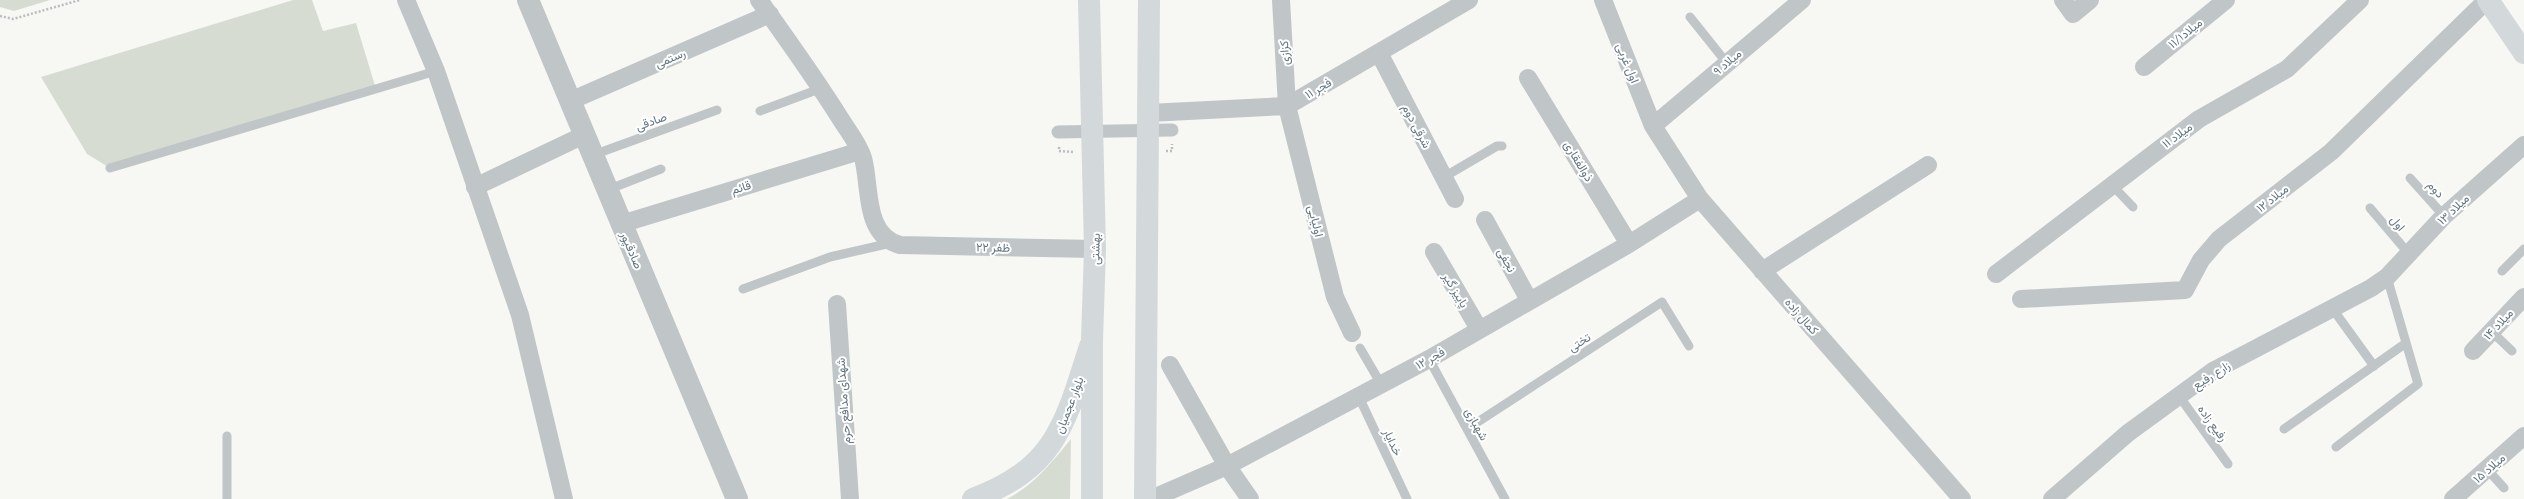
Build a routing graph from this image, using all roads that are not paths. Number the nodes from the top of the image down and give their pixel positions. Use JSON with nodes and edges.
{"nodes":[{"id":1,"x":406,"y":0,"type":"edge"},
{"id":2,"x":528,"y":0,"type":"edge"},
{"id":3,"x":1089,"y":0,"type":"edge"},
{"id":4,"x":1149,"y":0,"type":"edge"},
{"id":5,"x":1281,"y":0,"type":"edge"},
{"id":6,"x":1469,"y":0,"type":"edge"},
{"id":7,"x":1603,"y":0,"type":"edge"},
{"id":8,"x":1802,"y":0,"type":"edge"},
{"id":9,"x":2090,"y":0,"type":"edge"},
{"id":10,"x":2226,"y":0,"type":"edge"},
{"id":11,"x":2360,"y":0,"type":"edge"},
{"id":12,"x":2488,"y":0,"type":"edge"},
{"id":13,"x":764,"y":7,"type":"edge"},
{"id":14,"x":2068,"y":7,"type":"edge"},
{"id":15,"x":1690,"y":17,"type":"dead end"},
{"id":16,"x":1379,"y":53,"type":"junction"},
{"id":17,"x":2524,"y":53,"type":"edge"},
{"id":18,"x":1726,"y":62,"type":"junction"},
{"id":19,"x":2144,"y":66,"type":"dead end"},
{"id":20,"x":436,"y":71,"type":"junction"},
{"id":21,"x":1528,"y":78,"type":"dead end"},
{"id":22,"x":822,"y":88,"type":"junction"},
{"id":23,"x":570,"y":101,"type":"junction"},
{"id":24,"x":1286,"y":106,"type":"junction"},
{"id":25,"x":717,"y":110,"type":"dead end"},
{"id":26,"x":760,"y":111,"type":"dead end"},
{"id":27,"x":1148,"y":113,"type":"junction"},
{"id":28,"x":1653,"y":126,"type":"junction"},
{"id":29,"x":1172,"y":130,"type":"dead end"},
{"id":30,"x":1058,"y":132,"type":"dead end"},
{"id":31,"x":584,"y":135,"type":"junction"},
{"id":32,"x":1502,"y":146,"type":"dead end"},
{"id":33,"x":2524,"y":146,"type":"edge"},
{"id":34,"x":860,"y":151,"type":"junction"},
{"id":35,"x":593,"y":155,"type":"junction"},
{"id":36,"x":1928,"y":165,"type":"dead end"},
{"id":37,"x":110,"y":168,"type":"dead end"},
{"id":38,"x":662,"y":169,"type":"dead end"},
{"id":39,"x":1444,"y":177,"type":"junction"},
{"id":40,"x":2410,"y":178,"type":"dead end"},
{"id":41,"x":2111,"y":184,"type":"junction"},
{"id":42,"x":475,"y":186,"type":"junction"},
{"id":43,"x":607,"y":190,"type":"junction"},
{"id":44,"x":1455,"y":199,"type":"dead end"},
{"id":45,"x":1700,"y":199,"type":"junction"},
{"id":46,"x":2132,"y":207,"type":"dead end"},
{"id":47,"x":2370,"y":208,"type":"dead end"},
{"id":48,"x":2444,"y":216,"type":"junction"},
{"id":49,"x":1485,"y":220,"type":"dead end"},
{"id":50,"x":622,"y":224,"type":"junction"},
{"id":51,"x":891,"y":243,"type":"junction"},
{"id":52,"x":1629,"y":244,"type":"junction"},
{"id":53,"x":1095,"y":249,"type":"junction"},
{"id":54,"x":2524,"y":249,"type":"edge"},
{"id":55,"x":1434,"y":252,"type":"dead end"},
{"id":56,"x":2408,"y":254,"type":"junction"},
{"id":57,"x":2502,"y":270,"type":"dead end"},
{"id":58,"x":1762,"y":271,"type":"junction"},
{"id":59,"x":1996,"y":274,"type":"dead end"},
{"id":60,"x":2388,"y":277,"type":"junction"},
{"id":61,"x":743,"y":289,"type":"dead end"},
{"id":62,"x":2524,"y":297,"type":"edge"},
{"id":63,"x":2021,"y":299,"type":"dead end"},
{"id":64,"x":1529,"y":300,"type":"junction"},
{"id":65,"x":837,"y":304,"type":"dead end"},
{"id":66,"x":2332,"y":308,"type":"junction"},
{"id":67,"x":1479,"y":329,"type":"junction"},
{"id":68,"x":2491,"y":331,"type":"junction"},
{"id":69,"x":1092,"y":340,"type":"junction"},
{"id":70,"x":1356,"y":340,"type":"joint"},
{"id":71,"x":2406,"y":343,"type":"junction"},
{"id":72,"x":1689,"y":346,"type":"dead end"},
{"id":73,"x":2473,"y":351,"type":"dead end"},
{"id":74,"x":2512,"y":351,"type":"dead end"},
{"id":75,"x":1429,"y":359,"type":"junction"},
{"id":76,"x":1170,"y":366,"type":"dead end"},
{"id":77,"x":2374,"y":366,"type":"junction"},
{"id":78,"x":1381,"y":384,"type":"junction"},
{"id":79,"x":1358,"y":395,"type":"junction"},
{"id":80,"x":2179,"y":396,"type":"junction"},
{"id":81,"x":1467,"y":429,"type":"junction"},
{"id":82,"x":2284,"y":429,"type":"dead end"},
{"id":83,"x":227,"y":436,"type":"dead end"},
{"id":84,"x":2524,"y":436,"type":"edge"},
{"id":85,"x":2336,"y":448,"type":"dead end"},
{"id":86,"x":2228,"y":464,"type":"dead end"},
{"id":87,"x":1227,"y":466,"type":"junction"},
{"id":88,"x":2487,"y":469,"type":"junction"},
{"id":89,"x":2504,"y":488,"type":"dead end"},
{"id":90,"x":227,"y":499,"type":"edge"},
{"id":91,"x":564,"y":499,"type":"edge"},
{"id":92,"x":737,"y":499,"type":"edge"},
{"id":93,"x":850,"y":499,"type":"edge"},
{"id":94,"x":973,"y":499,"type":"edge"},
{"id":95,"x":1092,"y":499,"type":"edge"},
{"id":96,"x":1145,"y":499,"type":"edge"},
{"id":97,"x":1150,"y":499,"type":"edge"},
{"id":98,"x":1250,"y":499,"type":"edge"},
{"id":99,"x":1407,"y":499,"type":"edge"},
{"id":100,"x":1505,"y":499,"type":"edge"},
{"id":101,"x":1962,"y":499,"type":"edge"},
{"id":102,"x":2052,"y":499,"type":"edge"},
{"id":103,"x":2453,"y":499,"type":"edge"}],
"edges":[{"from":1,"to":20,"type":"street"},
{"from":2,"to":23,"type":"street","name":"صادقپور"},
{"from":3,"to":53,"type":"main road","name":"بهشتی"},
{"from":4,"to":27,"type":"main road"},
{"from":5,"to":24,"type":"street","name":"کزازی"},
{"from":6,"to":16,"type":"street","name":"فجر ۱۱"},
{"from":7,"to":28,"type":"street","name":"اول غربی"},
{"from":8,"to":18,"type":"street","name":"میلاد ۹"},
{"from":9,"to":14,"type":"street"},
{"from":10,"to":19,"type":"street","name":"میلاد۱۱/۱"},
{"from":11,"to":41,"type":"street","name":"میلاد ۱۱"},
{"from":12,"to":17,"type":"main road"},
{"from":12,"to":63,"type":"street","name":"میلاد ۱۲"},
{"from":13,"to":22,"type":"street"},
{"from":13,"to":23,"type":"street","name":"رستمی"},
{"from":15,"to":18,"type":"lane"},
{"from":16,"to":24,"type":"street","name":"فجر ۱۱"},
{"from":16,"to":39,"type":"street","name":"شرقی دوم"},
{"from":18,"to":28,"type":"street","name":"میلاد ۹"},
{"from":20,"to":37,"type":"lane"},
{"from":20,"to":42,"type":"street"},
{"from":21,"to":52,"type":"street","name":"ذوالفقاری"},
{"from":22,"to":26,"type":"lane"},
{"from":22,"to":34,"type":"street"},
{"from":23,"to":31,"type":"street","name":"صادقپور"},
{"from":24,"to":27,"type":"street","name":"فجر ۱۱"},
{"from":24,"to":70,"type":"street","name":"اولیایی"},
{"from":25,"to":35,"type":"lane","name":"صادقی"},
{"from":27,"to":96,"type":"main road"},
{"from":28,"to":45,"type":"street","name":"کمال زاده"},
{"from":29,"to":30,"type":"street"},
{"from":31,"to":35,"type":"street","name":"صادقپور"},
{"from":31,"to":42,"type":"street"},
{"from":32,"to":39,"type":"lane"},
{"from":33,"to":48,"type":"street","name":"میلاد ۱۳"},
{"from":34,"to":50,"type":"street","name":"قائم"},
{"from":34,"to":51,"type":"street"},
{"from":35,"to":43,"type":"street","name":"صادقپور"},
{"from":36,"to":58,"type":"street"},
{"from":38,"to":43,"type":"lane"},
{"from":39,"to":44,"type":"street","name":"شرقی دوم"},
{"from":40,"to":48,"type":"lane","name":"دوم"},
{"from":41,"to":46,"type":"lane"},
{"from":41,"to":59,"type":"street","name":"میلاد ۱۱"},
{"from":42,"to":91,"type":"street"},
{"from":43,"to":50,"type":"street","name":"صادقپور"},
{"from":45,"to":52,"type":"street","name":"فجر ۱۲"},
{"from":45,"to":58,"type":"street","name":"کمال زاده"},
{"from":47,"to":56,"type":"lane","name":"اول"},
{"from":48,"to":56,"type":"street","name":"میلاد ۱۳"},
{"from":49,"to":64,"type":"street","name":"نجفی"},
{"from":50,"to":92,"type":"street","name":"صادقپور"},
{"from":51,"to":53,"type":"street","name":"ظفر ۲۲"},
{"from":51,"to":61,"type":"lane"},
{"from":52,"to":64,"type":"street","name":"فجر ۱۲"},
{"from":53,"to":69,"type":"main road","name":"بهشتی"},
{"from":54,"to":57,"type":"lane"},
{"from":55,"to":67,"type":"street","name":"پاییز گیر"},
{"from":56,"to":60,"type":"street","name":"میلاد ۱۳"},
{"from":58,"to":101,"type":"street","name":"کمال زاده"},
{"from":60,"to":66,"type":"street","name":"زارع رفیع"},
{"from":60,"to":71,"type":"lane"},
{"from":62,"to":68,"type":"street","name":"میلاد ۱۴"},
{"from":64,"to":67,"type":"street","name":"فجر ۱۲"},
{"from":65,"to":93,"type":"street","name":"شهدای مدافع حرم"},
{"from":66,"to":77,"type":"lane"},
{"from":66,"to":80,"type":"street","name":"زارع رفیع"},
{"from":67,"to":75,"type":"street","name":"فجر ۱۲"},
{"from":68,"to":73,"type":"street","name":"میلاد ۱۴"},
{"from":68,"to":74,"type":"lane"},
{"from":69,"to":94,"type":"main road","name":"بلوار عجمیان"},
{"from":69,"to":95,"type":"main road","name":"بهشتی"},
{"from":70,"to":78,"type":"lane"},
{"from":71,"to":77,"type":"lane"},
{"from":71,"to":85,"type":"lane"},
{"from":72,"to":81,"type":"lane","name":"تختی"},
{"from":75,"to":78,"type":"street","name":"فجر ۱۲"},
{"from":75,"to":81,"type":"lane","name":"شهبازی"},
{"from":76,"to":87,"type":"street"},
{"from":77,"to":82,"type":"lane"},
{"from":78,"to":79,"type":"street","name":"فجر ۱۲"},
{"from":79,"to":87,"type":"street","name":"فجر ۱۲"},
{"from":79,"to":99,"type":"lane","name":"خدایار"},
{"from":80,"to":86,"type":"lane","name":"رفیع زاده"},
{"from":80,"to":102,"type":"street","name":"زارع رفیع"},
{"from":81,"to":100,"type":"lane","name":"شهبازی"},
{"from":83,"to":90,"type":"lane"},
{"from":84,"to":88,"type":"street","name":"میلاد ۱۵"},
{"from":87,"to":97,"type":"street","name":"فجر ۱۲"},
{"from":87,"to":98,"type":"street"},
{"from":88,"to":89,"type":"lane"},
{"from":88,"to":103,"type":"street","name":"میلاد ۱۵"}]}
